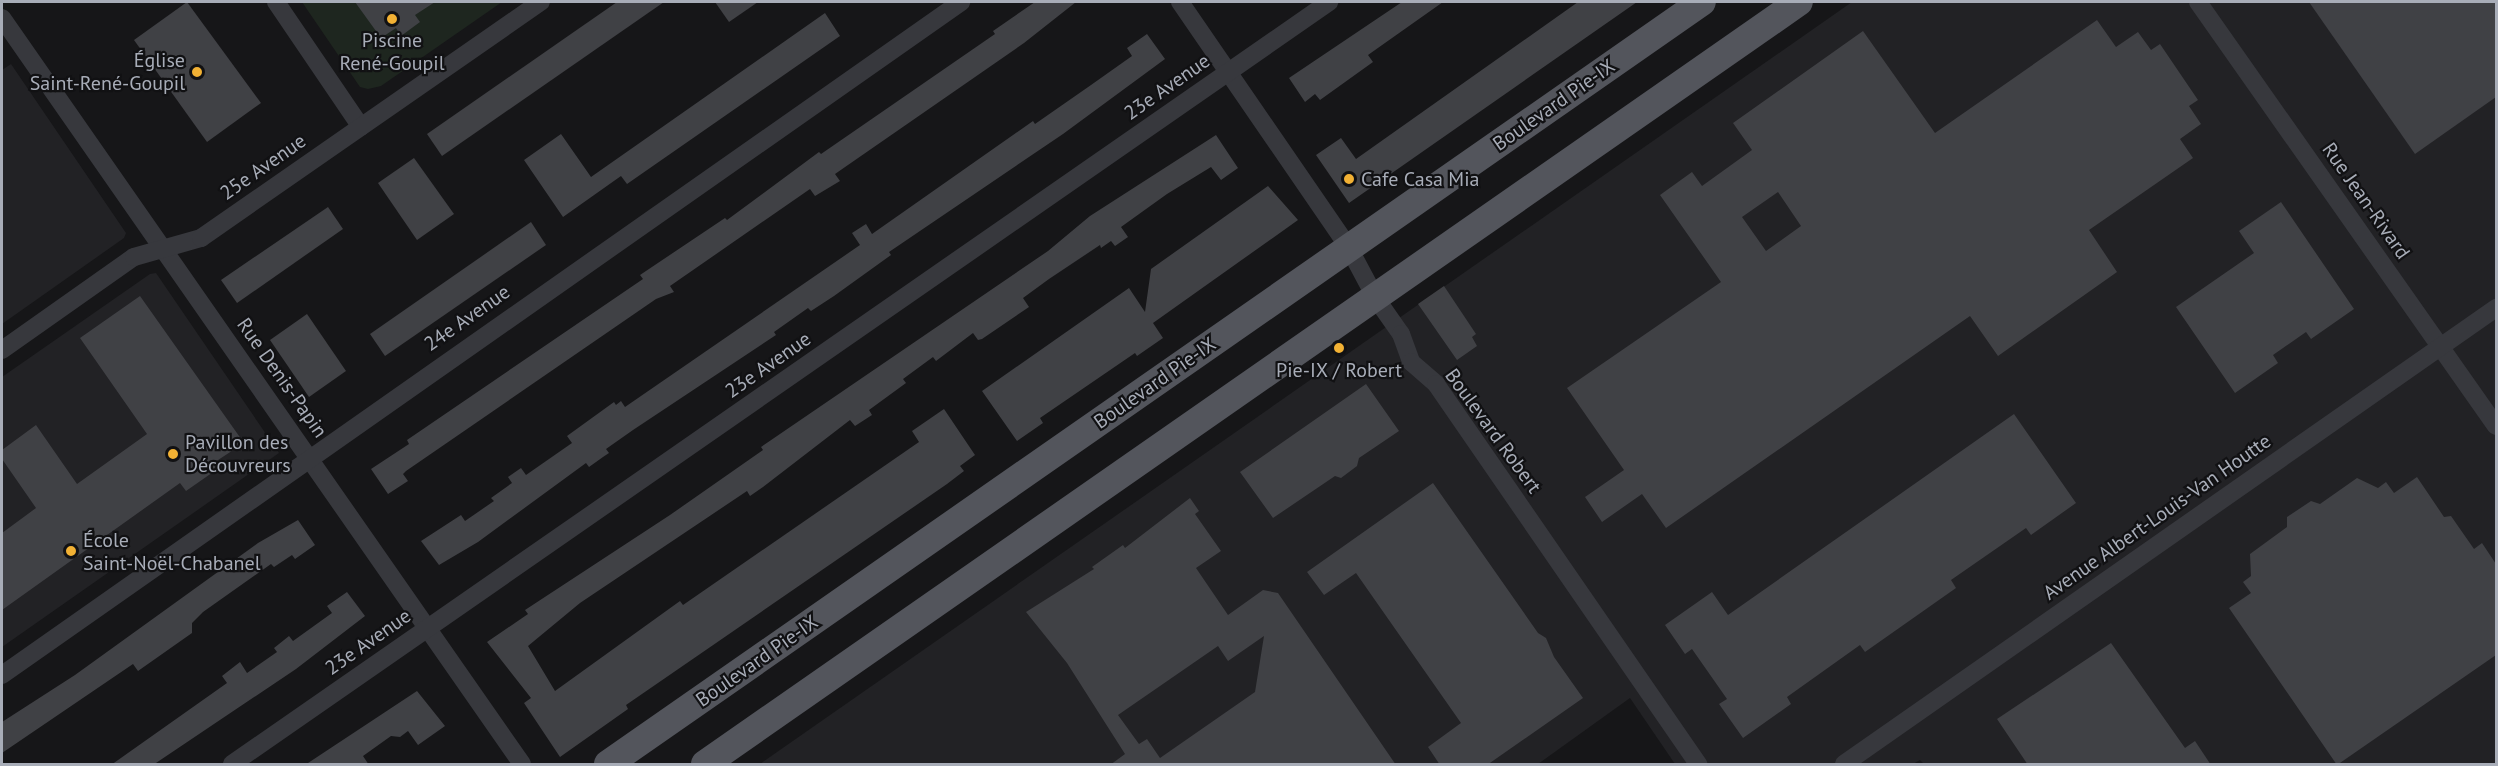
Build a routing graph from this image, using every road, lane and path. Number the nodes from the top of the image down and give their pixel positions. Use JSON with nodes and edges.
{"nodes":[{"id":1,"x":276,"y":2,"type":"edge"},
{"id":2,"x":541,"y":2,"type":"edge"},
{"id":3,"x":961,"y":2,"type":"edge"},
{"id":4,"x":1180,"y":2,"type":"edge"},
{"id":5,"x":1329,"y":2,"type":"edge"},
{"id":6,"x":1702,"y":2,"type":"edge"},
{"id":7,"x":1799,"y":2,"type":"edge"},
{"id":8,"x":2198,"y":2,"type":"edge"},
{"id":9,"x":2,"y":18,"type":"edge"},
{"id":10,"x":1229,"y":72,"type":"junction"},
{"id":11,"x":361,"y":127,"type":"junction"},
{"id":12,"x":1349,"y":248,"type":"junction"},
{"id":13,"x":165,"y":249,"type":"junction"},
{"id":14,"x":1375,"y":297,"type":"junction"},
{"id":15,"x":2496,"y":308,"type":"edge"},
{"id":16,"x":2441,"y":347,"type":"junction"},
{"id":17,"x":2,"y":350,"type":"edge"},
{"id":18,"x":2496,"y":426,"type":"edge"},
{"id":19,"x":309,"y":456,"type":"junction"},
{"id":20,"x":429,"y":627,"type":"junction"},
{"id":21,"x":2,"y":675,"type":"edge"},
{"id":22,"x":232,"y":765,"type":"edge"},
{"id":23,"x":522,"y":765,"type":"edge"},
{"id":24,"x":608,"y":765,"type":"edge"},
{"id":25,"x":705,"y":765,"type":"edge"},
{"id":26,"x":1698,"y":765,"type":"edge"},
{"id":27,"x":1844,"y":765,"type":"edge"}],
"edges":[{"from":1,"to":11,"type":"street"},
{"from":2,"to":11,"type":"street","name":"25e Avenue"},
{"from":3,"to":19,"type":"street","name":"24e Avenue"},
{"from":4,"to":10,"type":"street","name":"Boulevard Robert"},
{"from":5,"to":10,"type":"street","name":"23e Avenue"},
{"from":6,"to":12,"type":"main road","name":"Boulevard Pie-IX"},
{"from":7,"to":14,"type":"main road"},
{"from":8,"to":16,"type":"street","name":"Rue Jean-Rivard"},
{"from":9,"to":13,"type":"street","name":"Rue Denis-Papin"},
{"from":10,"to":12,"type":"street","name":"Boulevard Robert"},
{"from":10,"to":20,"type":"street","name":"23e Avenue"},
{"from":11,"to":13,"type":"street","name":"25e Avenue"},
{"from":12,"to":14,"type":"street","name":"Boulevard Robert"},
{"from":12,"to":24,"type":"main road","name":"Boulevard Pie-IX"},
{"from":13,"to":17,"type":"street","name":"25e Avenue"},
{"from":13,"to":19,"type":"street","name":"Rue Denis-Papin"},
{"from":14,"to":25,"type":"main road"},
{"from":14,"to":26,"type":"street","name":"Boulevard Robert"},
{"from":15,"to":16,"type":"street","name":"Avenue Albert-Louis-Van Houtte"},
{"from":16,"to":18,"type":"street","name":"Rue Jean-Rivard"},
{"from":16,"to":27,"type":"street","name":"Avenue Albert-Louis-Van Houtte"},
{"from":19,"to":20,"type":"street","name":"Rue Denis-Papin"},
{"from":19,"to":21,"type":"street","name":"24e Avenue"},
{"from":20,"to":22,"type":"street","name":"23e Avenue"},
{"from":20,"to":23,"type":"street","name":"Rue Denis-Papin"}]}
